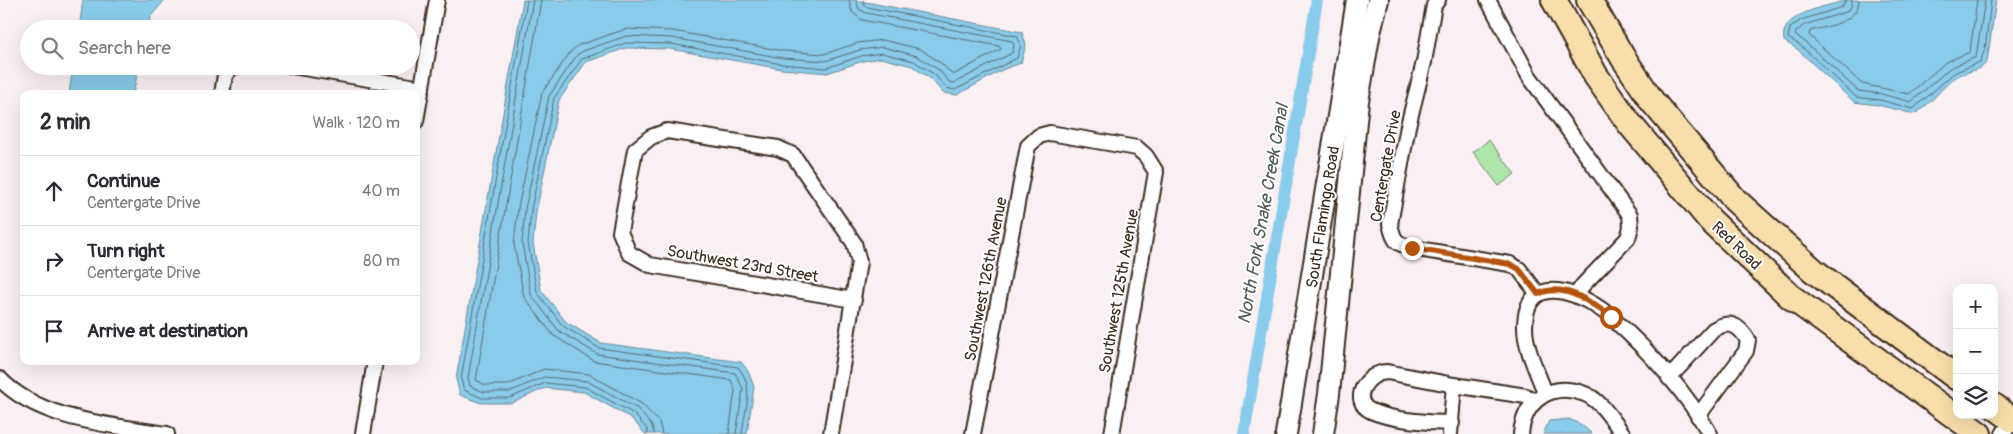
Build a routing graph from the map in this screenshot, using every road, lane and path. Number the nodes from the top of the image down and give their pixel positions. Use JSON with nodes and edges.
{"nodes":[{"id":1,"x":437,"y":0,"type":"edge"},
{"id":2,"x":1357,"y":0,"type":"edge"},
{"id":3,"x":1378,"y":0,"type":"edge"},
{"id":4,"x":1438,"y":0,"type":"edge"},
{"id":5,"x":1488,"y":0,"type":"edge"},
{"id":6,"x":1554,"y":0,"type":"edge"},
{"id":7,"x":1589,"y":0,"type":"edge"},
{"id":8,"x":225,"y":75,"type":"edge"},
{"id":9,"x":345,"y":75,"type":"edge"},
{"id":10,"x":422,"y":88,"type":"junction"},
{"id":11,"x":223,"y":90,"type":"edge"},
{"id":12,"x":420,"y":99,"type":"edge"},
{"id":13,"x":1146,"y":156,"type":"joint"},
{"id":14,"x":1538,"y":294,"type":"junction"},
{"id":15,"x":1576,"y":295,"type":"junction"},
{"id":16,"x":854,"y":300,"type":"junction"},
{"id":17,"x":374,"y":365,"type":"edge"},
{"id":18,"x":1953,"y":375,"type":"edge"},
{"id":19,"x":1669,"y":378,"type":"junction"},
{"id":20,"x":0,"y":379,"type":"edge"},
{"id":21,"x":1454,"y":385,"type":"junction"},
{"id":22,"x":1540,"y":397,"type":"junction"},
{"id":23,"x":1998,"y":409,"type":"edge"},
{"id":24,"x":1698,"y":416,"type":"junction"},
{"id":25,"x":2013,"y":419,"type":"edge"},
{"id":26,"x":1451,"y":429,"type":"edge"},
{"id":27,"x":167,"y":434,"type":"edge"},
{"id":28,"x":363,"y":434,"type":"edge"},
{"id":29,"x":831,"y":434,"type":"edge"},
{"id":30,"x":973,"y":434,"type":"edge"},
{"id":31,"x":1112,"y":434,"type":"edge"},
{"id":32,"x":1286,"y":434,"type":"edge"},
{"id":33,"x":1323,"y":434,"type":"edge"},
{"id":34,"x":1521,"y":434,"type":"edge"},
{"id":35,"x":1623,"y":434,"type":"edge"},
{"id":36,"x":1710,"y":434,"type":"edge"},
{"id":37,"x":1979,"y":434,"type":"edge"},
{"id":38,"x":2003,"y":434,"type":"edge"}],
"edges":[{"from":1,"to":10,"type":"street"},
{"from":2,"to":32,"type":"main road","name":"South Flamingo Road"},
{"from":3,"to":33,"type":"main road","name":"South Flamingo Road"},
{"from":4,"to":14,"type":"street","name":"Centergate Drive"},
{"from":5,"to":15,"type":"street"},
{"from":6,"to":37,"type":"highway","name":"Red Road"},
{"from":7,"to":18,"type":"highway","name":"Red Road"},
{"from":8,"to":11,"type":"street"},
{"from":9,"to":10,"type":"street"},
{"from":10,"to":12,"type":"street"},
{"from":13,"to":30,"type":"street","name":"Southwest 126th Avenue"},
{"from":13,"to":31,"type":"street","name":"Southwest 125th Avenue"},
{"from":14,"to":15,"type":"street"},
{"from":14,"to":22,"type":"street"},
{"from":15,"to":19,"type":"street"},
{"from":16,"to":16,"type":"street","name":"Southwest 23rd Street"},
{"from":16,"to":29,"type":"street"},
{"from":17,"to":28,"type":"street"},
{"from":19,"to":24,"type":"street"},
{"from":19,"to":24,"type":"street"},
{"from":20,"to":27,"type":"street"},
{"from":21,"to":22,"type":"street"},
{"from":21,"to":26,"type":"street"},
{"from":21,"to":26,"type":"street"},
{"from":22,"to":34,"type":"street"},
{"from":22,"to":35,"type":"street"},
{"from":23,"to":25,"type":"highway"},
{"from":24,"to":36,"type":"street"},
{"from":25,"to":38,"type":"street"}]}
